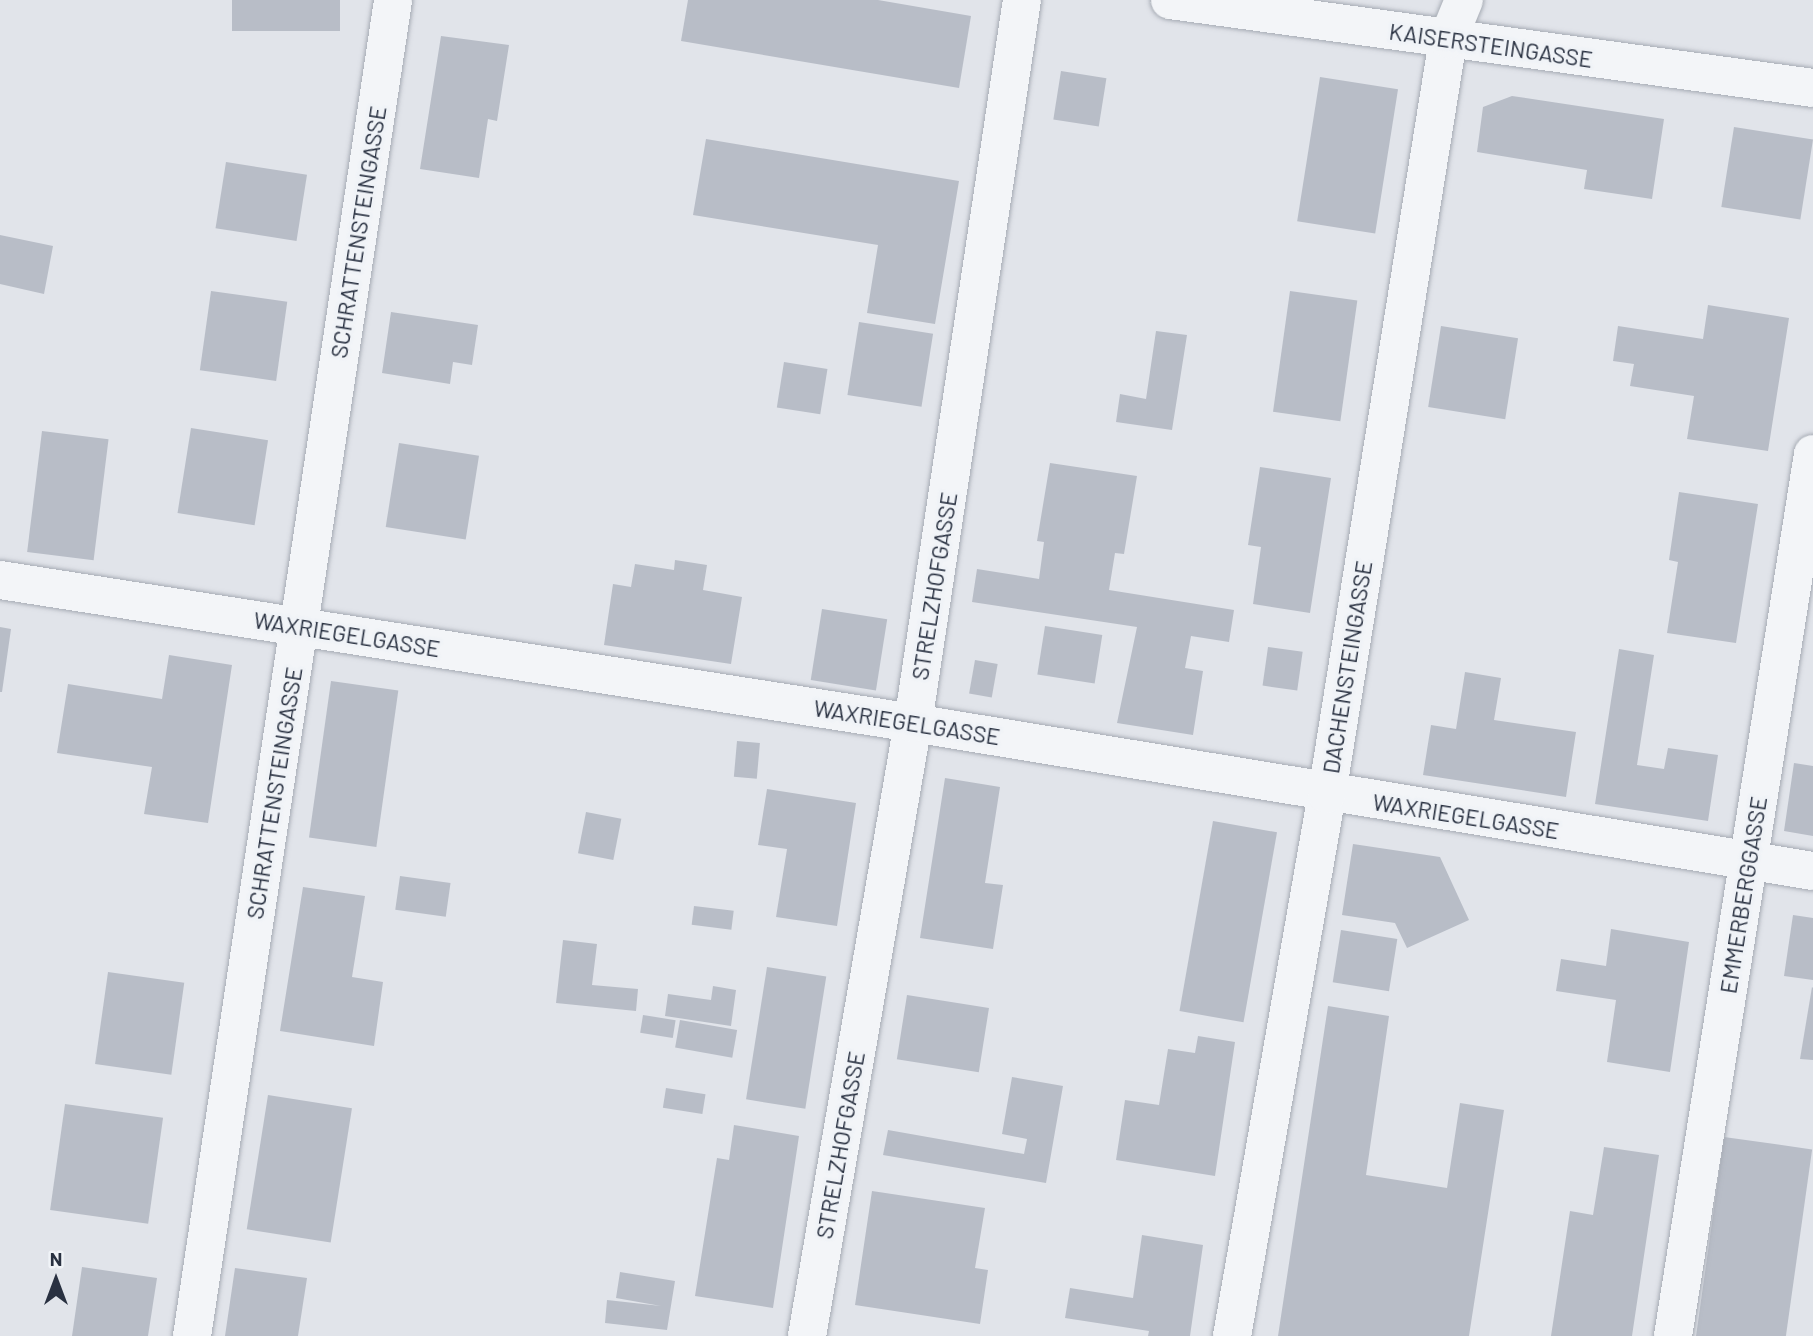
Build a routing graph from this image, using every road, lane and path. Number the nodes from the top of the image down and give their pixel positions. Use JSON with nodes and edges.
{"nodes":[{"id":1,"x":393,"y":0,"type":"edge"},
{"id":2,"x":1022,"y":0,"type":"edge"},
{"id":3,"x":1170,"y":0,"type":"edge"},
{"id":4,"x":1464,"y":0,"type":"edge"},
{"id":5,"x":1448,"y":39,"type":"junction"},
{"id":6,"x":1813,"y":88,"type":"edge"},
{"id":7,"x":1813,"y":454,"type":"edge"},
{"id":8,"x":0,"y":580,"type":"edge"},
{"id":9,"x":299,"y":627,"type":"junction"},
{"id":10,"x":913,"y":723,"type":"junction"},
{"id":11,"x":1327,"y":794,"type":"junction"},
{"id":12,"x":1748,"y":860,"type":"junction"},
{"id":13,"x":1813,"y":871,"type":"edge"},
{"id":14,"x":192,"y":1336,"type":"edge"},
{"id":15,"x":807,"y":1336,"type":"edge"},
{"id":16,"x":1232,"y":1336,"type":"edge"},
{"id":17,"x":1672,"y":1336,"type":"edge"}],
"edges":[{"from":1,"to":9,"type":"street","name":"SCHRATTENSTEINGASSE"},
{"from":2,"to":10,"type":"street","name":"STRELZHOFGASSE"},
{"from":3,"to":5,"type":"street","name":"KAISERSTEINGASSE"},
{"from":4,"to":5,"type":"street","name":"DACHENSTEINGASSE"},
{"from":5,"to":6,"type":"street","name":"KAISERSTEINGASSE"},
{"from":5,"to":11,"type":"street","name":"DACHENSTEINGASSE"},
{"from":7,"to":12,"type":"street","name":"EMMERBERGGASSE"},
{"from":8,"to":9,"type":"street","name":"WAXRIEGELGASSE"},
{"from":9,"to":10,"type":"street","name":"WAXRIEGELGASSE"},
{"from":9,"to":14,"type":"street","name":"SCHRATTENSTEINGASSE"},
{"from":10,"to":11,"type":"street","name":"WAXRIEGELGASSE"},
{"from":10,"to":15,"type":"street","name":"STRELZHOFGASSE"},
{"from":11,"to":12,"type":"street","name":"WAXRIEGELGASSE"},
{"from":11,"to":16,"type":"street","name":"DACHENSTEINGASSE"},
{"from":12,"to":13,"type":"street","name":"WAXRIEGELGASSE"},
{"from":12,"to":17,"type":"street","name":"EMMERBERGGASSE"}]}
